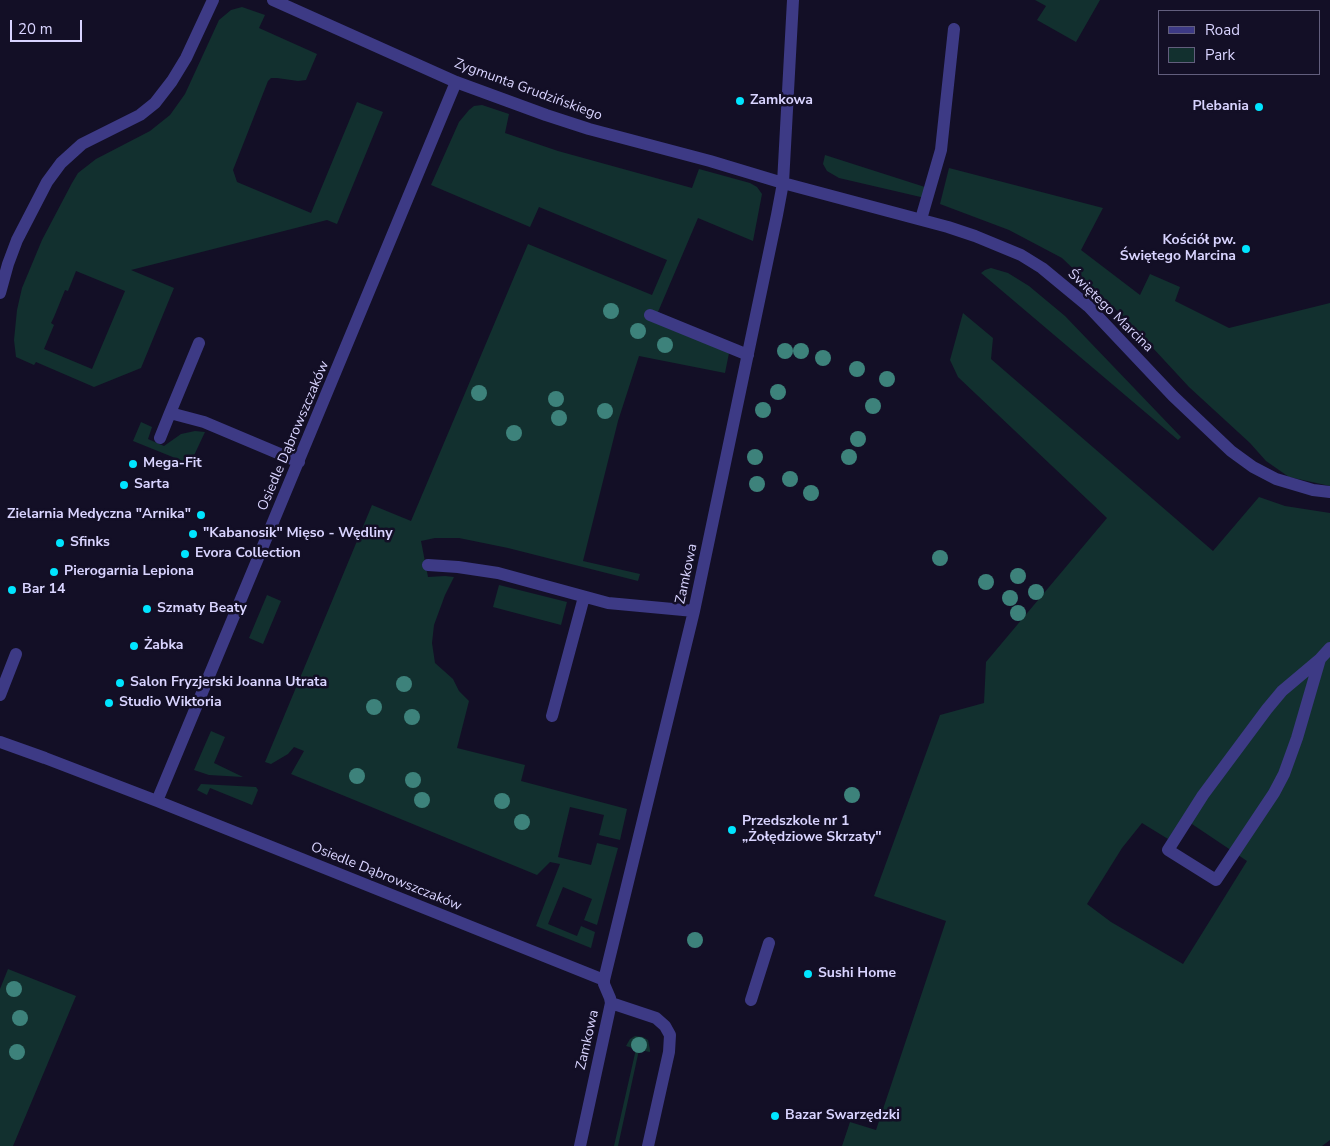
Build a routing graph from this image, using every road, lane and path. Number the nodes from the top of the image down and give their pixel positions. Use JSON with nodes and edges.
{"nodes":[{"id":1,"x":213,"y":0,"type":"edge"},
{"id":2,"x":273,"y":0,"type":"edge"},
{"id":3,"x":793,"y":0,"type":"edge"},
{"id":4,"x":954,"y":29,"type":"dead end"},
{"id":5,"x":456,"y":82,"type":"junction"},
{"id":6,"x":783,"y":183,"type":"junction"},
{"id":7,"x":921,"y":219,"type":"junction"},
{"id":8,"x":0,"y":293,"type":"edge"},
{"id":9,"x":650,"y":314,"type":"dead end"},
{"id":10,"x":199,"y":344,"type":"dead end"},
{"id":11,"x":748,"y":355,"type":"junction"},
{"id":12,"x":170,"y":413,"type":"junction"},
{"id":13,"x":160,"y":438,"type":"dead end"},
{"id":14,"x":299,"y":462,"type":"junction"},
{"id":15,"x":1330,"y":492,"type":"edge"},
{"id":16,"x":428,"y":566,"type":"dead end"},
{"id":17,"x":584,"y":597,"type":"junction"},
{"id":18,"x":694,"y":611,"type":"junction"},
{"id":19,"x":1330,"y":648,"type":"edge"},
{"id":20,"x":16,"y":654,"type":"dead end"},
{"id":21,"x":1320,"y":659,"type":"junction"},
{"id":22,"x":0,"y":695,"type":"edge"},
{"id":23,"x":552,"y":716,"type":"dead end"},
{"id":24,"x":0,"y":742,"type":"edge"},
{"id":25,"x":158,"y":801,"type":"junction"},
{"id":26,"x":769,"y":944,"type":"dead end"},
{"id":27,"x":604,"y":980,"type":"junction"},
{"id":28,"x":751,"y":1000,"type":"dead end"},
{"id":29,"x":611,"y":1003,"type":"junction"},
{"id":30,"x":580,"y":1146,"type":"edge"},
{"id":31,"x":648,"y":1146,"type":"edge"}],
"edges":[{"from":1,"to":8,"type":"street"},
{"from":2,"to":5,"type":"street","name":"Zygmunta Grudzińskiego"},
{"from":3,"to":6,"type":"street","name":"Zamkowa"},
{"from":4,"to":7,"type":"street"},
{"from":5,"to":6,"type":"street","name":"Zygmunta Grudzińskiego"},
{"from":5,"to":14,"type":"street","name":"Osiedle Dąbrowszczaków"},
{"from":6,"to":7,"type":"street","name":"Świętego Marcina"},
{"from":6,"to":11,"type":"street","name":"Zamkowa"},
{"from":7,"to":15,"type":"street","name":"Świętego Marcina"},
{"from":9,"to":11,"type":"street"},
{"from":10,"to":12,"type":"street"},
{"from":11,"to":18,"type":"street","name":"Zamkowa"},
{"from":12,"to":13,"type":"street"},
{"from":12,"to":14,"type":"street"},
{"from":14,"to":25,"type":"street","name":"Osiedle Dąbrowszczaków"},
{"from":16,"to":17,"type":"street"},
{"from":17,"to":18,"type":"street"},
{"from":17,"to":23,"type":"street"},
{"from":18,"to":27,"type":"street","name":"Zamkowa"},
{"from":19,"to":21,"type":"street"},
{"from":20,"to":22,"type":"street"},
{"from":21,"to":21,"type":"street"},
{"from":24,"to":25,"type":"street","name":"Osiedle Dąbrowszczaków"},
{"from":25,"to":27,"type":"street","name":"Osiedle Dąbrowszczaków"},
{"from":26,"to":28,"type":"street"},
{"from":27,"to":29,"type":"street","name":"Zamkowa"},
{"from":29,"to":30,"type":"street","name":"Zamkowa"},
{"from":29,"to":31,"type":"street"}]}
